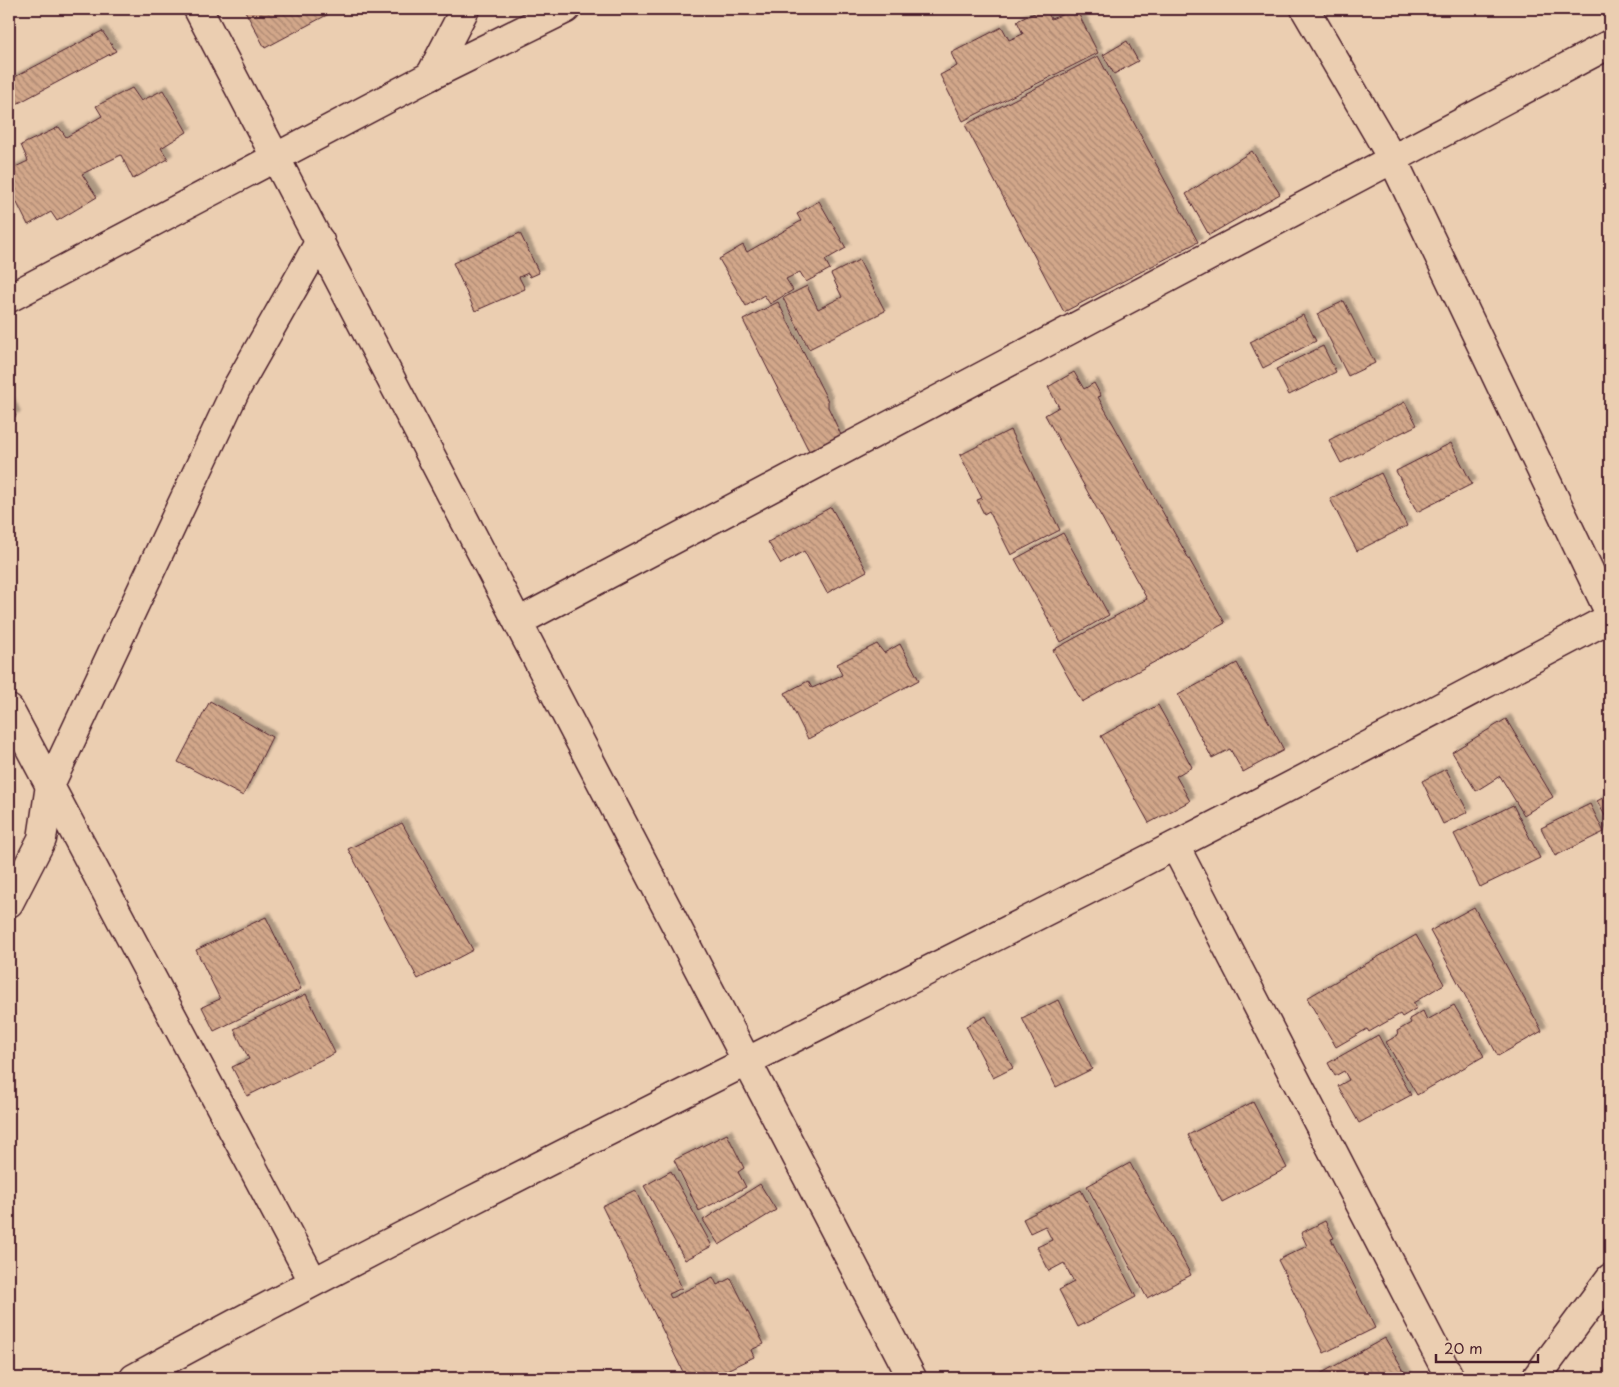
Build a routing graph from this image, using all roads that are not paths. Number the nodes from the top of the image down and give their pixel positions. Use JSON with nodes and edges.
{"nodes":[{"id":1,"x":198,"y":9,"type":"edge"},
{"id":2,"x":465,"y":9,"type":"edge"},
{"id":3,"x":566,"y":9,"type":"edge"},
{"id":4,"x":1305,"y":9,"type":"edge"},
{"id":5,"x":1610,"y":44,"type":"edge"},
{"id":6,"x":430,"y":76,"type":"junction"},
{"id":7,"x":274,"y":157,"type":"junction"},
{"id":8,"x":1393,"y":160,"type":"junction"},
{"id":9,"x":320,"y":241,"type":"junction"},
{"id":10,"x":9,"y":298,"type":"edge"},
{"id":11,"x":1610,"y":616,"type":"edge"},
{"id":12,"x":518,"y":622,"type":"junction"},
{"id":13,"x":9,"y":709,"type":"edge"},
{"id":14,"x":50,"y":785,"type":"junction"},
{"id":15,"x":42,"y":839,"type":"junction"},
{"id":16,"x":1175,"y":846,"type":"junction"},
{"id":17,"x":9,"y":858,"type":"edge"},
{"id":18,"x":9,"y":903,"type":"edge"},
{"id":19,"x":746,"y":1060,"type":"junction"},
{"id":20,"x":1610,"y":1278,"type":"edge"},
{"id":21,"x":313,"y":1281,"type":"junction"},
{"id":22,"x":134,"y":1378,"type":"edge"},
{"id":23,"x":912,"y":1378,"type":"edge"},
{"id":24,"x":1450,"y":1378,"type":"edge"},
{"id":25,"x":1536,"y":1378,"type":"edge"}],
"edges":[{"from":1,"to":7,"type":"street"},
{"from":2,"to":6,"type":"street"},
{"from":3,"to":6,"type":"street"},
{"from":4,"to":8,"type":"street"},
{"from":5,"to":8,"type":"street"},
{"from":6,"to":7,"type":"street"},
{"from":7,"to":9,"type":"street"},
{"from":7,"to":10,"type":"street"},
{"from":8,"to":11,"type":"street"},
{"from":8,"to":12,"type":"street"},
{"from":9,"to":12,"type":"street"},
{"from":9,"to":14,"type":"street"},
{"from":11,"to":16,"type":"street"},
{"from":12,"to":19,"type":"street"},
{"from":13,"to":14,"type":"street"},
{"from":14,"to":15,"type":"street"},
{"from":14,"to":21,"type":"street"},
{"from":15,"to":17,"type":"street"},
{"from":15,"to":18,"type":"street"},
{"from":16,"to":19,"type":"street"},
{"from":16,"to":24,"type":"street"},
{"from":19,"to":21,"type":"street"},
{"from":19,"to":23,"type":"street"},
{"from":20,"to":25,"type":"street"},
{"from":21,"to":22,"type":"street"}]}
